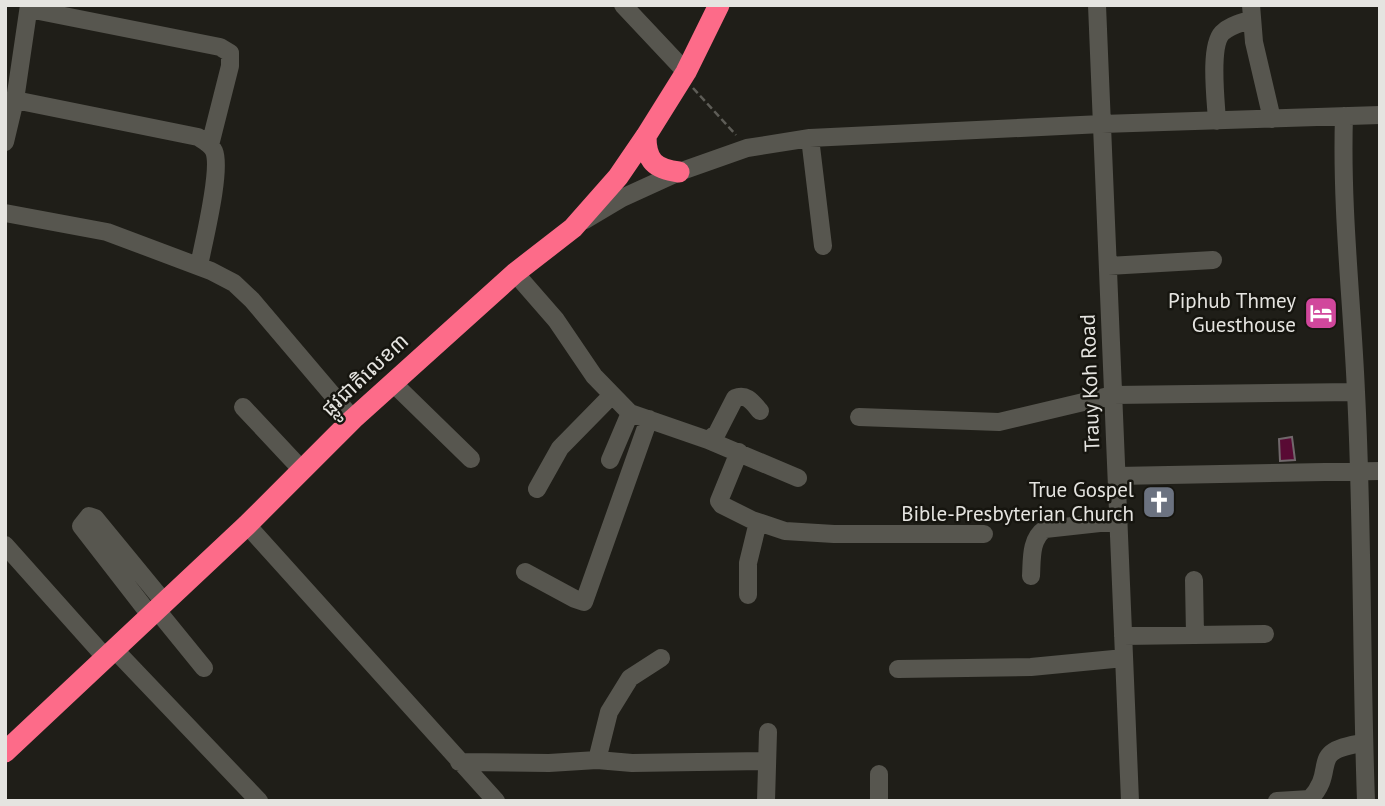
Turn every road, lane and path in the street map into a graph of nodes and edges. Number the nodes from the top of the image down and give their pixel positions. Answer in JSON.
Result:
{"nodes":[{"id":1,"x":623,"y":5,"type":"edge"},
{"id":2,"x":719,"y":5,"type":"edge"},
{"id":3,"x":1097,"y":5,"type":"edge"},
{"id":4,"x":29,"y":7,"type":"edge"},
{"id":5,"x":1252,"y":12,"type":"edge"},
{"id":6,"x":684,"y":74,"type":"junction"},
{"id":7,"x":15,"y":100,"type":"junction"},
{"id":8,"x":1380,"y":115,"type":"edge"},
{"id":9,"x":1344,"y":117,"type":"junction"},
{"id":10,"x":1272,"y":119,"type":"junction"},
{"id":11,"x":1217,"y":121,"type":"junction"},
{"id":12,"x":1102,"y":124,"type":"junction"},
{"id":13,"x":646,"y":136,"type":"junction"},
{"id":14,"x":810,"y":138,"type":"junction"},
{"id":15,"x":5,"y":142,"type":"edge"},
{"id":16,"x":210,"y":145,"type":"junction"},
{"id":17,"x":747,"y":148,"type":"junction"},
{"id":18,"x":679,"y":172,"type":"junction"},
{"id":19,"x":5,"y":213,"type":"edge"},
{"id":20,"x":573,"y":228,"type":"junction"},
{"id":21,"x":823,"y":246,"type":"dead end"},
{"id":22,"x":1213,"y":260,"type":"dead end"},
{"id":23,"x":199,"y":266,"type":"junction"},
{"id":24,"x":1108,"y":266,"type":"junction"},
{"id":25,"x":515,"y":273,"type":"junction"},
{"id":26,"x":393,"y":383,"type":"junction"},
{"id":27,"x":1356,"y":392,"type":"junction"},
{"id":28,"x":611,"y":395,"type":"junction"},
{"id":29,"x":1113,"y":395,"type":"junction"},
{"id":30,"x":243,"y":407,"type":"dead end"},
{"id":31,"x":760,"y":411,"type":"dead end"},
{"id":32,"x":630,"y":413,"type":"junction"},
{"id":33,"x":859,"y":418,"type":"dead end"},
{"id":34,"x":353,"y":419,"type":"junction"},
{"id":35,"x":649,"y":419,"type":"junction"},
{"id":36,"x":708,"y":440,"type":"junction"},
{"id":37,"x":739,"y":452,"type":"junction"},
{"id":38,"x":471,"y":459,"type":"dead end"},
{"id":39,"x":610,"y":460,"type":"dead end"},
{"id":40,"x":302,"y":470,"type":"junction"},
{"id":41,"x":1380,"y":471,"type":"edge"},
{"id":42,"x":1359,"y":472,"type":"junction"},
{"id":43,"x":1116,"y":476,"type":"junction"},
{"id":44,"x":798,"y":478,"type":"dead end"},
{"id":45,"x":537,"y":489,"type":"dead end"},
{"id":46,"x":1118,"y":521,"type":"junction"},
{"id":47,"x":758,"y":522,"type":"junction"},
{"id":48,"x":247,"y":525,"type":"junction"},
{"id":49,"x":984,"y":534,"type":"dead end"},
{"id":50,"x":5,"y":545,"type":"edge"},
{"id":51,"x":525,"y":572,"type":"dead end"},
{"id":52,"x":1031,"y":576,"type":"dead end"},
{"id":53,"x":1194,"y":579,"type":"dead end"},
{"id":54,"x":748,"y":595,"type":"dead end"},
{"id":55,"x":157,"y":609,"type":"junction"},
{"id":56,"x":1265,"y":634,"type":"dead end"},
{"id":57,"x":1195,"y":635,"type":"junction"},
{"id":58,"x":1123,"y":636,"type":"junction"},
{"id":59,"x":109,"y":653,"type":"junction"},
{"id":60,"x":661,"y":658,"type":"dead end"},
{"id":61,"x":1124,"y":658,"type":"junction"},
{"id":62,"x":204,"y":668,"type":"dead end"},
{"id":63,"x":898,"y":669,"type":"dead end"},
{"id":64,"x":768,"y":732,"type":"dead end"},
{"id":65,"x":1364,"y":743,"type":"junction"},
{"id":66,"x":5,"y":752,"type":"edge"},
{"id":67,"x":597,"y":760,"type":"junction"},
{"id":68,"x":766,"y":761,"type":"junction"},
{"id":69,"x":459,"y":762,"type":"junction"},
{"id":70,"x":878,"y":774,"type":"dead end"},
{"id":71,"x":259,"y":801,"type":"edge"},
{"id":72,"x":496,"y":801,"type":"edge"},
{"id":73,"x":765,"y":801,"type":"edge"},
{"id":74,"x":879,"y":801,"type":"edge"},
{"id":75,"x":1130,"y":801,"type":"edge"},
{"id":76,"x":1277,"y":801,"type":"edge"},
{"id":77,"x":1366,"y":801,"type":"edge"}],
"edges":[{"from":1,"to":6,"type":"street"},
{"from":2,"to":6,"type":"highway","name":"ផ្លូវជាតិលេខ៣"},
{"from":3,"to":12,"type":"street","name":"Trauy Koh Road"},
{"from":4,"to":7,"type":"street"},
{"from":4,"to":16,"type":"street"},
{"from":5,"to":10,"type":"street"},
{"from":5,"to":11,"type":"street"},
{"from":6,"to":13,"type":"highway","name":"ផ្លូវជាតិលេខ៣"},
{"from":6,"to":17,"type":"path"},
{"from":7,"to":15,"type":"street"},
{"from":7,"to":16,"type":"street"},
{"from":8,"to":9,"type":"street"},
{"from":9,"to":10,"type":"street"},
{"from":9,"to":27,"type":"street"},
{"from":10,"to":11,"type":"street"},
{"from":11,"to":12,"type":"street"},
{"from":12,"to":14,"type":"street"},
{"from":12,"to":24,"type":"street","name":"Trauy Koh Road"},
{"from":13,"to":18,"type":"highway"},
{"from":13,"to":20,"type":"highway","name":"ផ្លូវជាតិលេខ៣"},
{"from":14,"to":17,"type":"street"},
{"from":14,"to":21,"type":"street"},
{"from":16,"to":23,"type":"street"},
{"from":17,"to":18,"type":"street"},
{"from":18,"to":20,"type":"street"},
{"from":19,"to":23,"type":"street"},
{"from":20,"to":25,"type":"highway","name":"ផ្លូវជាតិលេខ៣"},
{"from":22,"to":24,"type":"street"},
{"from":23,"to":34,"type":"street"},
{"from":24,"to":29,"type":"street","name":"Trauy Koh Road"},
{"from":25,"to":26,"type":"highway","name":"ផ្លូវជាតិលេខ៣"},
{"from":25,"to":28,"type":"street"},
{"from":26,"to":34,"type":"highway","name":"ផ្លូវជាតិលេខ៣"},
{"from":26,"to":38,"type":"street"},
{"from":27,"to":29,"type":"street"},
{"from":27,"to":42,"type":"street"},
{"from":28,"to":32,"type":"street"},
{"from":28,"to":45,"type":"street"},
{"from":29,"to":33,"type":"street"},
{"from":29,"to":43,"type":"street","name":"Trauy Koh Road"},
{"from":30,"to":40,"type":"street"},
{"from":31,"to":36,"type":"street"},
{"from":32,"to":35,"type":"street"},
{"from":32,"to":39,"type":"street"},
{"from":34,"to":40,"type":"highway","name":"ផ្លូវជាតិលេខ៣"},
{"from":35,"to":36,"type":"street"},
{"from":35,"to":51,"type":"street"},
{"from":36,"to":37,"type":"street"},
{"from":37,"to":44,"type":"street"},
{"from":37,"to":47,"type":"street"},
{"from":40,"to":48,"type":"highway","name":"ផ្លូវជាតិលេខ៣"},
{"from":41,"to":42,"type":"street"},
{"from":42,"to":43,"type":"street"},
{"from":42,"to":65,"type":"street"},
{"from":43,"to":46,"type":"street","name":"Trauy Koh Road"},
{"from":46,"to":52,"type":"street"},
{"from":46,"to":58,"type":"street","name":"Trauy Koh Road"},
{"from":47,"to":49,"type":"street"},
{"from":47,"to":54,"type":"street"},
{"from":48,"to":55,"type":"highway","name":"ផ្លូវជាតិលេខ៣"},
{"from":48,"to":69,"type":"street"},
{"from":50,"to":59,"type":"street"},
{"from":53,"to":57,"type":"street"},
{"from":55,"to":55,"type":"street"},
{"from":55,"to":59,"type":"highway","name":"ផ្លូវជាតិលេខ៣"},
{"from":55,"to":62,"type":"street"},
{"from":56,"to":57,"type":"street"},
{"from":57,"to":58,"type":"street"},
{"from":58,"to":61,"type":"street","name":"Trauy Koh Road"},
{"from":59,"to":66,"type":"highway","name":"ផ្លូវជាតិលេខ៣"},
{"from":59,"to":71,"type":"street"},
{"from":60,"to":67,"type":"street"},
{"from":61,"to":63,"type":"street"},
{"from":61,"to":75,"type":"street","name":"Trauy Koh Road"},
{"from":64,"to":68,"type":"street"},
{"from":65,"to":76,"type":"street"},
{"from":65,"to":77,"type":"street"},
{"from":67,"to":68,"type":"street"},
{"from":67,"to":69,"type":"street"},
{"from":68,"to":73,"type":"street"},
{"from":69,"to":72,"type":"street"},
{"from":70,"to":74,"type":"street"}]}
